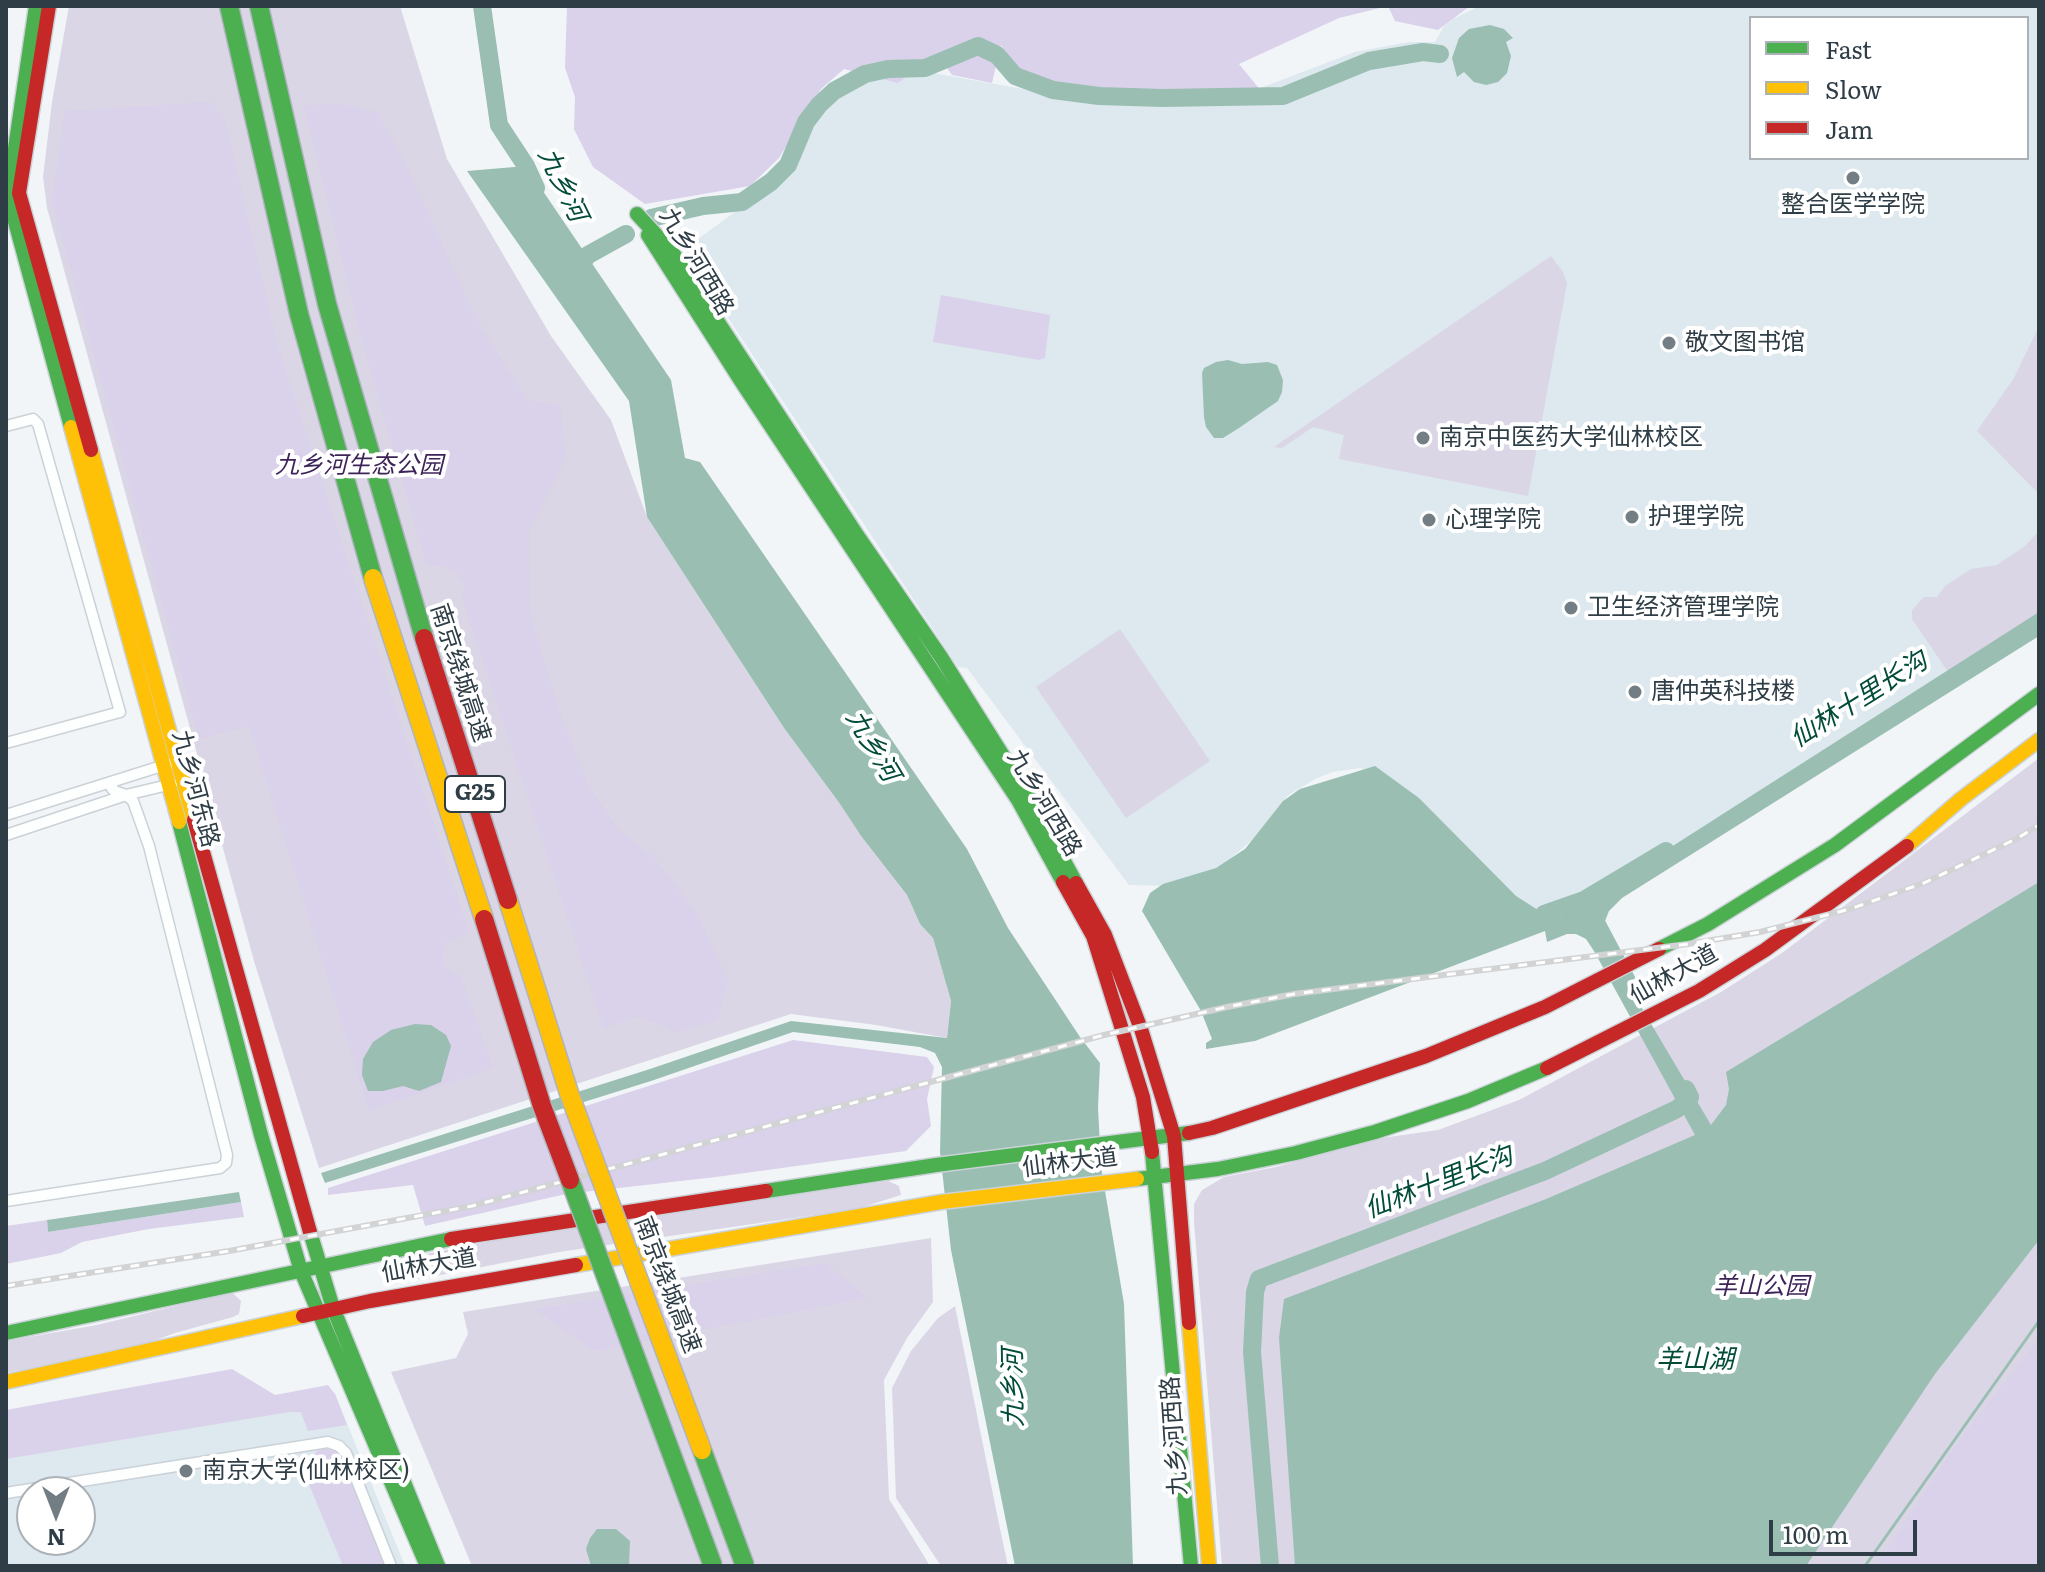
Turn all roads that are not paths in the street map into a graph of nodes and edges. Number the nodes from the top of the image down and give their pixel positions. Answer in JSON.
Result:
{"nodes":[{"id":1,"x":36,"y":6,"type":"edge"},
{"id":2,"x":49,"y":6,"type":"edge"},
{"id":3,"x":229,"y":6,"type":"edge"},
{"id":4,"x":259,"y":6,"type":"edge"},
{"id":5,"x":11,"y":195,"type":"edge"},
{"id":6,"x":6,"y":426,"type":"edge"},
{"id":7,"x":2039,"y":694,"type":"edge"},
{"id":8,"x":2039,"y":740,"type":"edge"},
{"id":9,"x":6,"y":743,"type":"edge"},
{"id":10,"x":171,"y":764,"type":"junction"},
{"id":11,"x":114,"y":781,"type":"junction"},
{"id":12,"x":176,"y":783,"type":"junction"},
{"id":13,"x":126,"y":795,"type":"junction"},
{"id":14,"x":6,"y":815,"type":"edge"},
{"id":15,"x":6,"y":835,"type":"edge"},
{"id":16,"x":1174,"y":1136,"type":"junction"},
{"id":17,"x":1151,"y":1139,"type":"junction"},
{"id":18,"x":1178,"y":1175,"type":"junction"},
{"id":19,"x":1155,"y":1177,"type":"junction"},
{"id":20,"x":6,"y":1201,"type":"edge"},
{"id":21,"x":310,"y":1268,"type":"junction"},
{"id":22,"x":325,"y":1310,"type":"junction"},
{"id":23,"x":6,"y":1333,"type":"edge"},
{"id":24,"x":6,"y":1382,"type":"edge"},
{"id":25,"x":6,"y":1493,"type":"edge"},
{"id":26,"x":391,"y":1566,"type":"edge"},
{"id":27,"x":427,"y":1566,"type":"edge"},
{"id":28,"x":438,"y":1566,"type":"edge"},
{"id":29,"x":713,"y":1566,"type":"edge"},
{"id":30,"x":745,"y":1566,"type":"edge"},
{"id":31,"x":1191,"y":1566,"type":"edge"},
{"id":32,"x":1209,"y":1566,"type":"edge"}],
"edges":[{"from":1,"to":5,"type":"main road","name":"九乡河东路"},
{"from":2,"to":5,"type":"main road","name":"九乡河东路"},
{"from":3,"to":29,"type":"main road","number":"G25","bridge":true},
{"from":4,"to":30,"type":"main road","name":"南京绕城高速","number":"G25","bridge":true},
{"from":5,"to":10,"type":"main road","name":"九乡河东路"},
{"from":6,"to":9,"type":"street"},
{"from":7,"to":16,"type":"main road","name":"仙林大道"},
{"from":8,"to":18,"type":"main road","name":"仙林大道"},
{"from":10,"to":11,"type":"street"},
{"from":10,"to":12,"type":"main road","name":"九乡河东路"},
{"from":11,"to":13,"type":"street"},
{"from":11,"to":14,"type":"street"},
{"from":12,"to":13,"type":"street"},
{"from":12,"to":21,"type":"main road","name":"九乡河东路"},
{"from":13,"to":15,"type":"street"},
{"from":13,"to":20,"type":"street"},
{"from":16,"to":17,"type":"main road","name":"仙林大道"},
{"from":16,"to":17,"type":"main road","name":"九乡河西路"},
{"from":16,"to":18,"type":"main road","name":"九乡河西路"},
{"from":17,"to":19,"type":"main road","name":"九乡河西路"},
{"from":17,"to":21,"type":"main road","name":"仙林大道"},
{"from":18,"to":19,"type":"main road","name":"仙林大道"},
{"from":18,"to":32,"type":"main road","name":"九乡河西路"},
{"from":19,"to":22,"type":"main road","name":"仙林大道"},
{"from":19,"to":31,"type":"main road","name":"九乡河西路"},
{"from":21,"to":22,"type":"main road","name":"九乡河东路"},
{"from":21,"to":23,"type":"main road","name":"仙林大道"},
{"from":22,"to":24,"type":"main road","name":"仙林大道"},
{"from":22,"to":27,"type":"main road","name":"九乡河东路"},
{"from":22,"to":28,"type":"main road","name":"九乡河东路"},
{"from":25,"to":26,"type":"street"}]}
